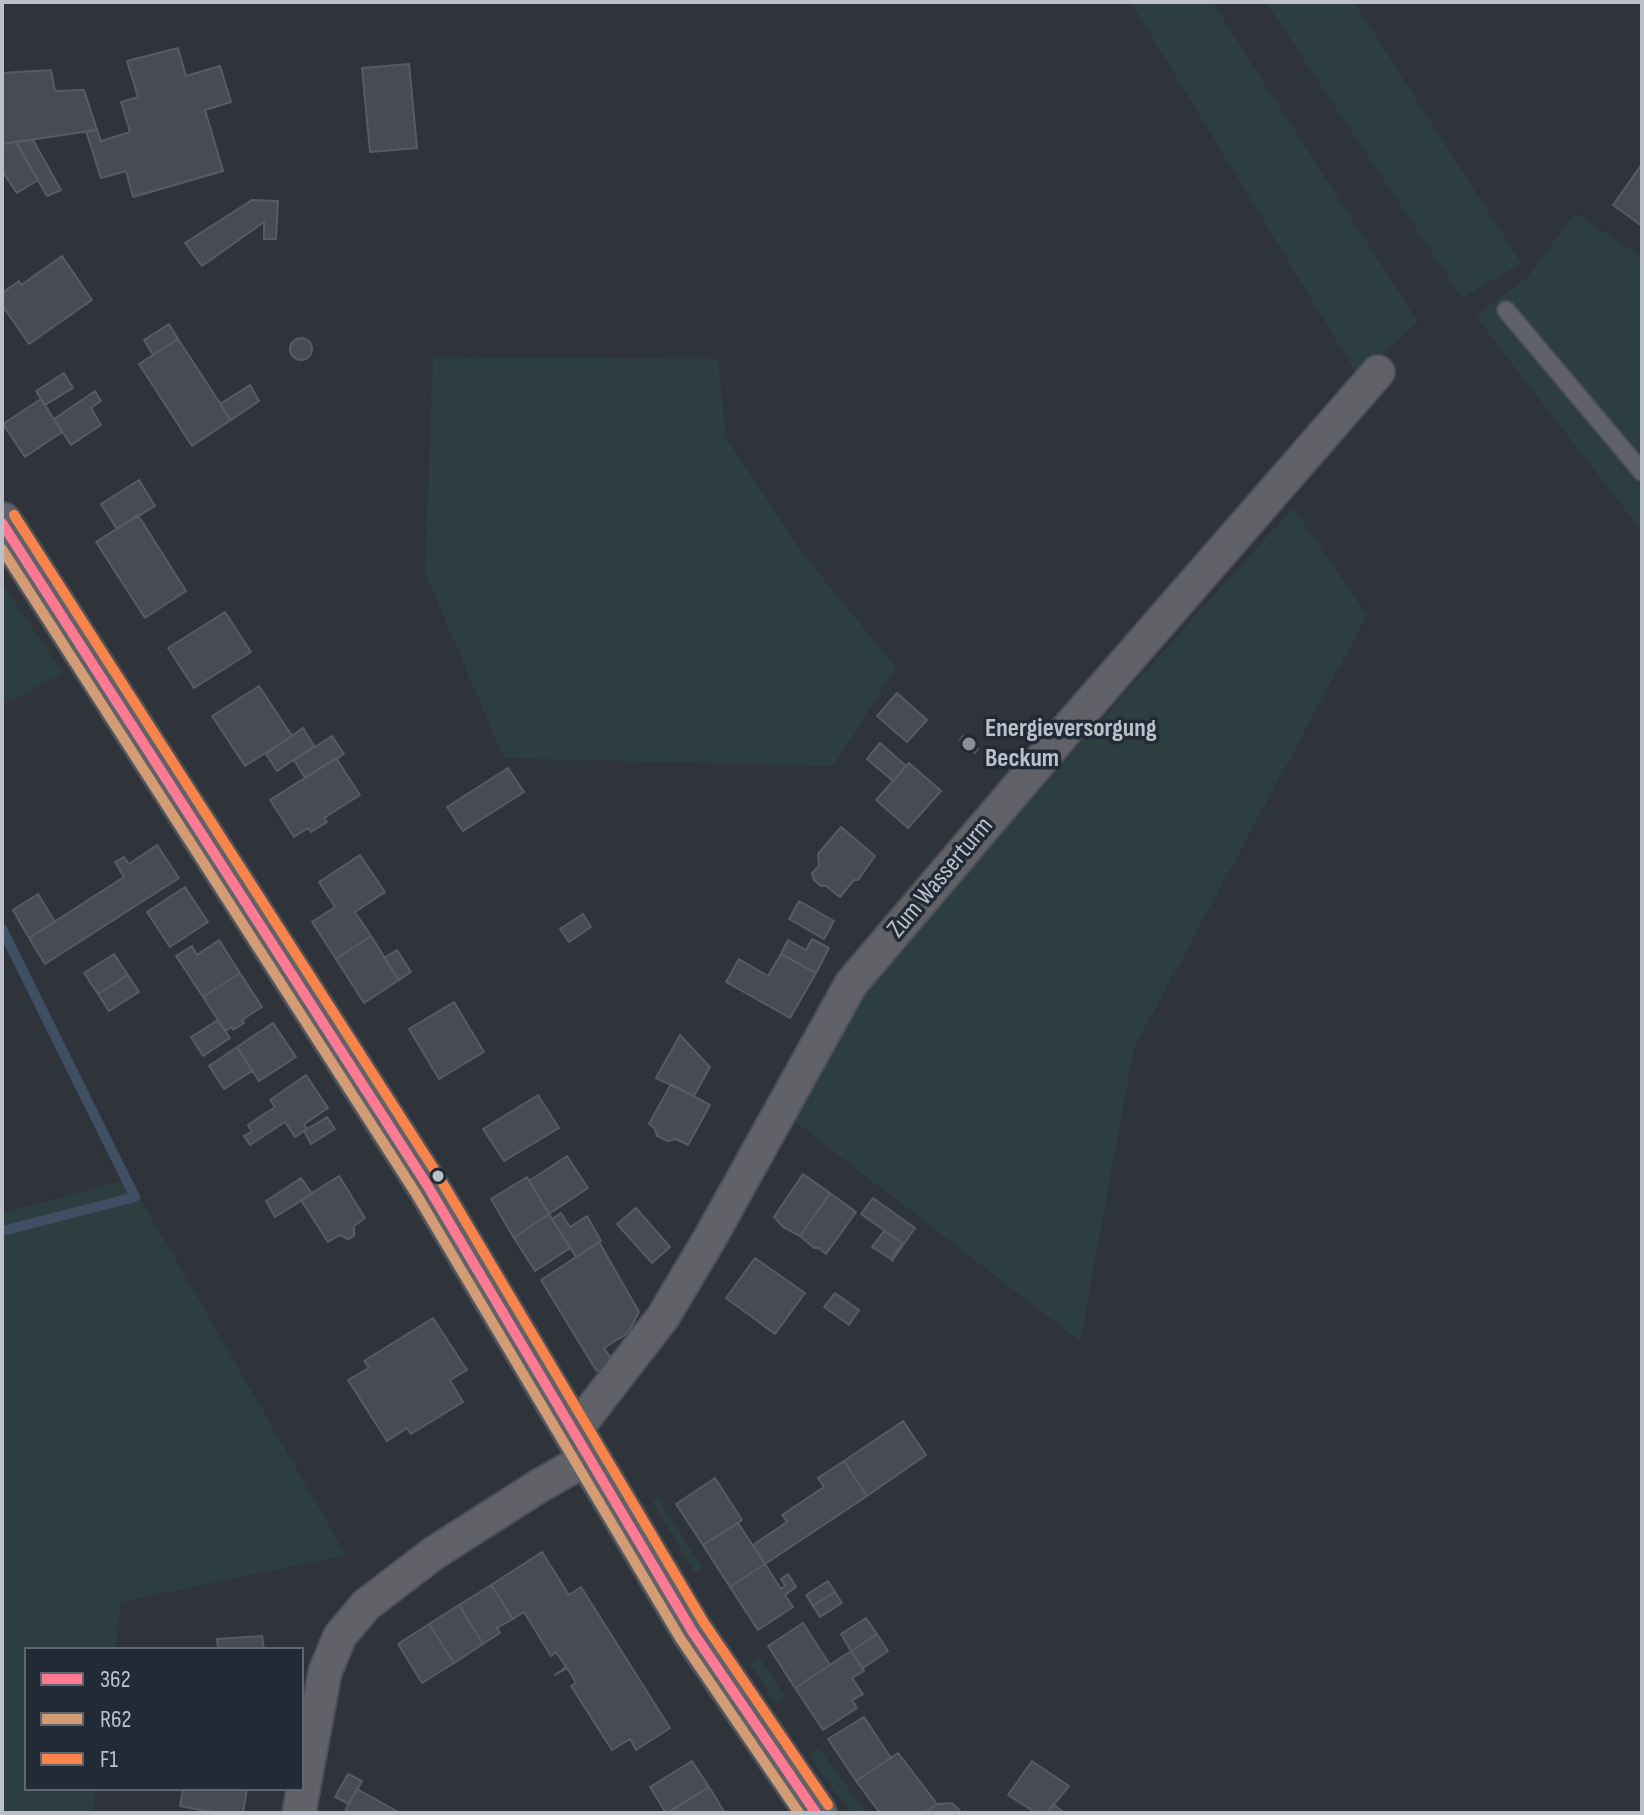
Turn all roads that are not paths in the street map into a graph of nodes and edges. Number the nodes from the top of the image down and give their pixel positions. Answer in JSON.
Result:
{"nodes":[{"id":1,"x":1506,"y":310,"type":"dead end"},
{"id":2,"x":1378,"y":372,"type":"dead end"},
{"id":3,"x":1642,"y":472,"type":"edge"},
{"id":4,"x":2,"y":523,"type":"edge"},
{"id":5,"x":581,"y":1445,"type":"junction"},
{"id":6,"x":304,"y":1786,"type":"edge"},
{"id":7,"x":303,"y":1791,"type":"edge"},
{"id":8,"x":299,"y":1813,"type":"edge"},
{"id":9,"x":816,"y":1813,"type":"edge"}],
"edges":[{"from":1,"to":3,"type":"lane"},
{"from":2,"to":5,"type":"street","name":"Zum Wasserturm"},
{"from":4,"to":5,"type":"street"},
{"from":5,"to":6,"type":"street"},
{"from":5,"to":9,"type":"street"},
{"from":7,"to":8,"type":"street"}]}
